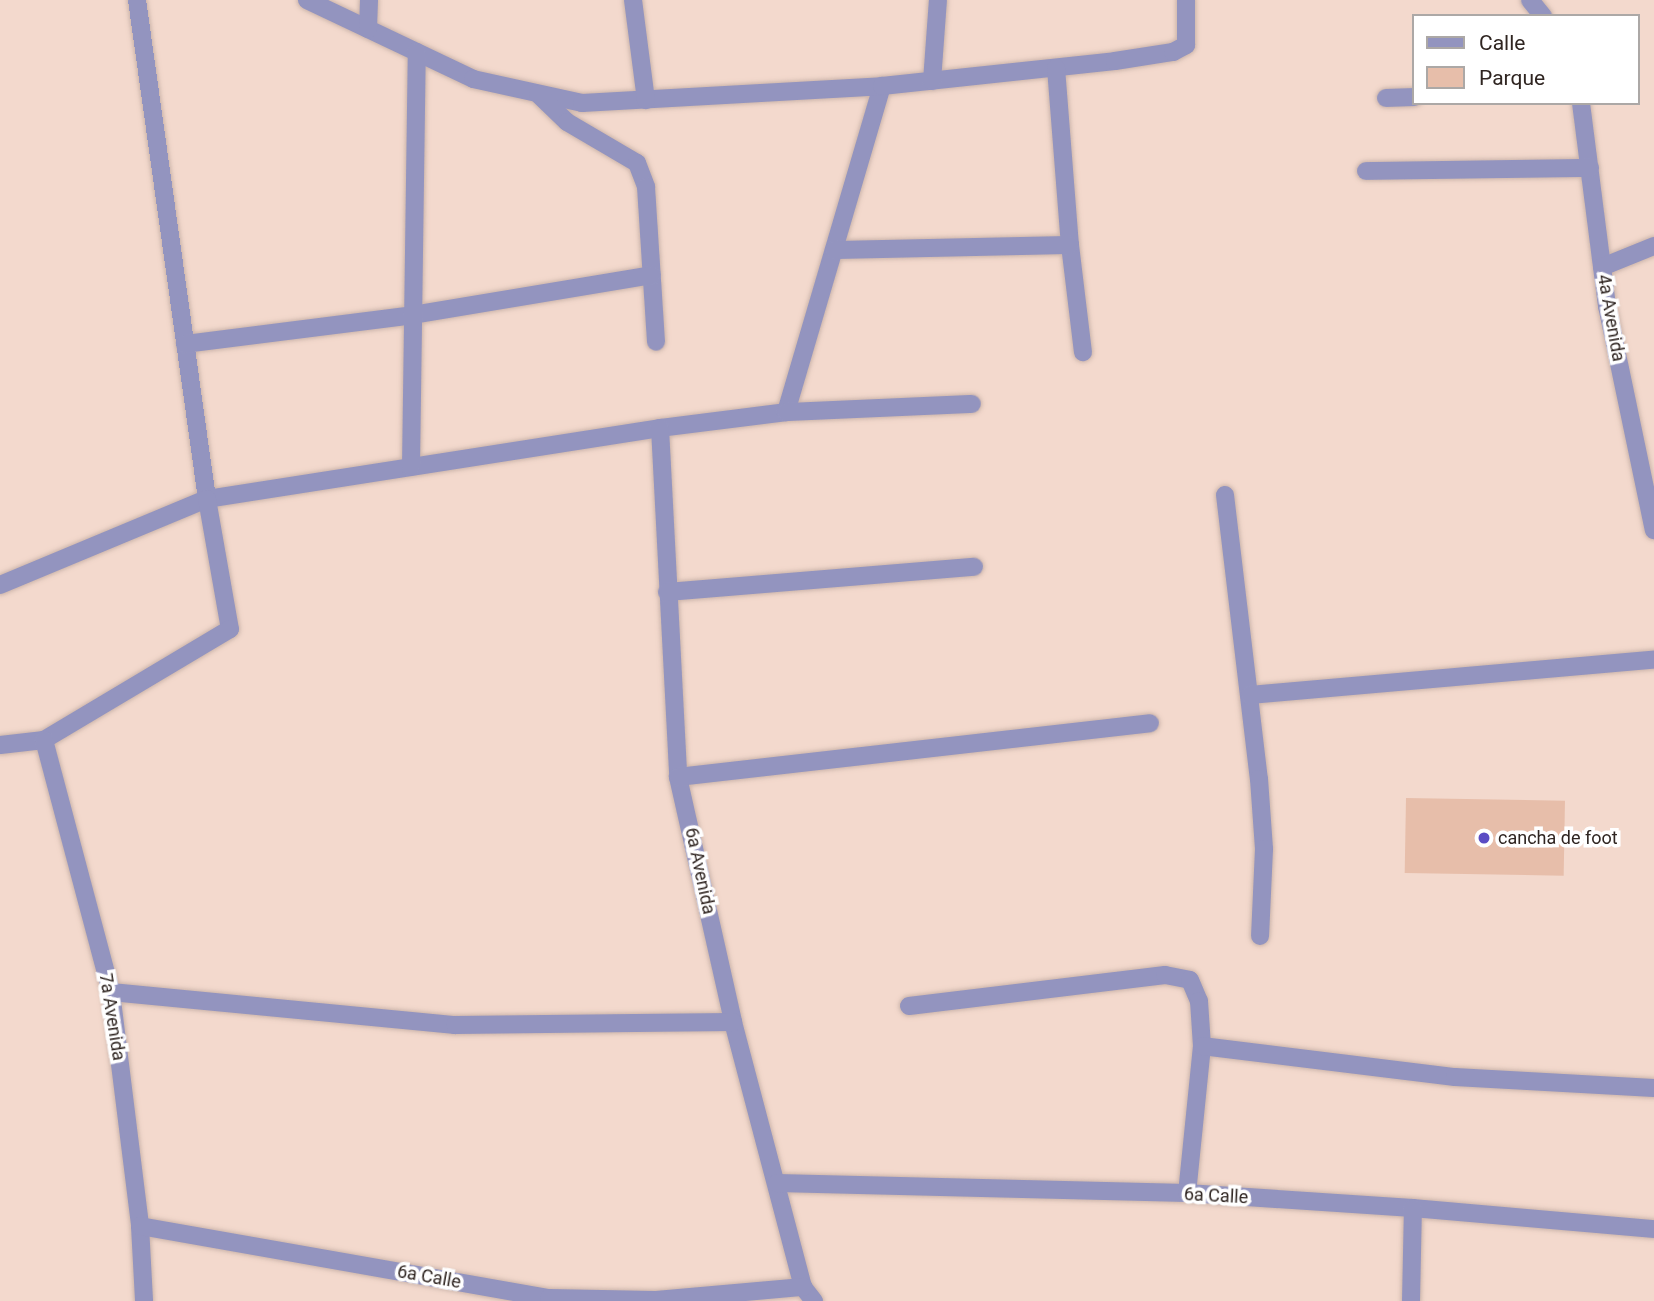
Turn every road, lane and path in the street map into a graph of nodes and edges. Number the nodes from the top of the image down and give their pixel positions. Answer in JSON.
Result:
{"nodes":[{"id":1,"x":137,"y":0,"type":"edge"},
{"id":2,"x":307,"y":0,"type":"edge"},
{"id":3,"x":369,"y":0,"type":"edge"},
{"id":4,"x":633,"y":0,"type":"edge"},
{"id":5,"x":938,"y":0,"type":"edge"},
{"id":6,"x":1186,"y":0,"type":"edge"},
{"id":7,"x":1530,"y":0,"type":"edge"},
{"id":8,"x":1541,"y":14,"type":"edge"},
{"id":9,"x":368,"y":29,"type":"junction"},
{"id":10,"x":417,"y":52,"type":"junction"},
{"id":11,"x":1056,"y":68,"type":"junction"},
{"id":12,"x":932,"y":81,"type":"junction"},
{"id":13,"x":882,"y":86,"type":"junction"},
{"id":14,"x":536,"y":92,"type":"junction"},
{"id":15,"x":1412,"y":97,"type":"edge"},
{"id":16,"x":1386,"y":98,"type":"dead end"},
{"id":17,"x":646,"y":100,"type":"junction"},
{"id":18,"x":1581,"y":105,"type":"edge"},
{"id":19,"x":1590,"y":168,"type":"junction"},
{"id":20,"x":1366,"y":171,"type":"dead end"},
{"id":21,"x":1070,"y":245,"type":"junction"},
{"id":22,"x":1654,"y":246,"type":"edge"},
{"id":23,"x":834,"y":250,"type":"junction"},
{"id":24,"x":1602,"y":267,"type":"junction"},
{"id":25,"x":652,"y":275,"type":"junction"},
{"id":26,"x":413,"y":315,"type":"junction"},
{"id":27,"x":656,"y":342,"type":"dead end"},
{"id":28,"x":185,"y":344,"type":"junction"},
{"id":29,"x":1083,"y":352,"type":"dead end"},
{"id":30,"x":972,"y":404,"type":"dead end"},
{"id":31,"x":786,"y":412,"type":"junction"},
{"id":32,"x":660,"y":428,"type":"junction"},
{"id":33,"x":411,"y":467,"type":"junction"},
{"id":34,"x":1226,"y":495,"type":"dead end"},
{"id":35,"x":206,"y":499,"type":"junction"},
{"id":36,"x":1653,"y":519,"type":"edge"},
{"id":37,"x":974,"y":567,"type":"dead end"},
{"id":38,"x":0,"y":585,"type":"edge"},
{"id":39,"x":667,"y":592,"type":"junction"},
{"id":40,"x":1654,"y":660,"type":"edge"},
{"id":41,"x":1250,"y":695,"type":"junction"},
{"id":42,"x":1150,"y":723,"type":"dead end"},
{"id":43,"x":44,"y":740,"type":"junction"},
{"id":44,"x":0,"y":745,"type":"edge"},
{"id":45,"x":678,"y":777,"type":"junction"},
{"id":46,"x":1260,"y":936,"type":"dead end"},
{"id":47,"x":111,"y":992,"type":"junction"},
{"id":48,"x":909,"y":1006,"type":"dead end"},
{"id":49,"x":733,"y":1022,"type":"junction"},
{"id":50,"x":1202,"y":1046,"type":"junction"},
{"id":51,"x":1654,"y":1088,"type":"edge"},
{"id":52,"x":777,"y":1183,"type":"junction"},
{"id":53,"x":1187,"y":1194,"type":"junction"},
{"id":54,"x":1413,"y":1208,"type":"junction"},
{"id":55,"x":140,"y":1226,"type":"junction"},
{"id":56,"x":1654,"y":1229,"type":"edge"},
{"id":57,"x":809,"y":1294,"type":"edge"},
{"id":58,"x":144,"y":1301,"type":"edge"},
{"id":59,"x":1411,"y":1301,"type":"edge"}],
"edges":[{"from":1,"to":28,"type":"street"},
{"from":2,"to":9,"type":"street"},
{"from":3,"to":9,"type":"street"},
{"from":4,"to":17,"type":"street"},
{"from":5,"to":12,"type":"street"},
{"from":6,"to":11,"type":"street"},
{"from":7,"to":8,"type":"street"},
{"from":9,"to":10,"type":"street"},
{"from":10,"to":14,"type":"street"},
{"from":10,"to":26,"type":"street"},
{"from":11,"to":12,"type":"street"},
{"from":11,"to":21,"type":"street"},
{"from":12,"to":13,"type":"street"},
{"from":13,"to":17,"type":"street"},
{"from":13,"to":23,"type":"street"},
{"from":14,"to":17,"type":"street"},
{"from":14,"to":25,"type":"street"},
{"from":15,"to":16,"type":"street"},
{"from":18,"to":19,"type":"street","name":"4a Avenida"},
{"from":19,"to":20,"type":"street"},
{"from":19,"to":24,"type":"street","name":"4a Avenida"},
{"from":21,"to":23,"type":"street"},
{"from":21,"to":29,"type":"street"},
{"from":22,"to":24,"type":"street"},
{"from":23,"to":31,"type":"street"},
{"from":24,"to":36,"type":"street","name":"4a Avenida"},
{"from":25,"to":26,"type":"street"},
{"from":25,"to":27,"type":"street"},
{"from":26,"to":28,"type":"street"},
{"from":26,"to":33,"type":"street"},
{"from":28,"to":35,"type":"street"},
{"from":30,"to":31,"type":"street"},
{"from":31,"to":32,"type":"street"},
{"from":32,"to":33,"type":"street"},
{"from":32,"to":39,"type":"street","name":"6a Avenida"},
{"from":33,"to":35,"type":"street"},
{"from":34,"to":41,"type":"street"},
{"from":35,"to":38,"type":"street"},
{"from":35,"to":43,"type":"street"},
{"from":37,"to":39,"type":"street"},
{"from":39,"to":45,"type":"street","name":"6a Avenida"},
{"from":40,"to":41,"type":"street"},
{"from":41,"to":46,"type":"street"},
{"from":42,"to":45,"type":"street"},
{"from":43,"to":44,"type":"street"},
{"from":43,"to":47,"type":"street","name":"7a Avenida"},
{"from":45,"to":49,"type":"street","name":"6a Avenida"},
{"from":47,"to":49,"type":"street"},
{"from":47,"to":55,"type":"street","name":"7a Avenida"},
{"from":48,"to":50,"type":"street"},
{"from":49,"to":52,"type":"street","name":"6a Avenida"},
{"from":50,"to":51,"type":"street"},
{"from":50,"to":53,"type":"street"},
{"from":52,"to":53,"type":"street","name":"6a Calle"},
{"from":52,"to":57,"type":"street","name":"6a Avenida"},
{"from":53,"to":54,"type":"street","name":"6a Calle"},
{"from":54,"to":56,"type":"street","name":"6a Calle"},
{"from":54,"to":59,"type":"street"},
{"from":55,"to":57,"type":"street","name":"6a Calle"},
{"from":55,"to":58,"type":"street","name":"7a Avenida"}]}
